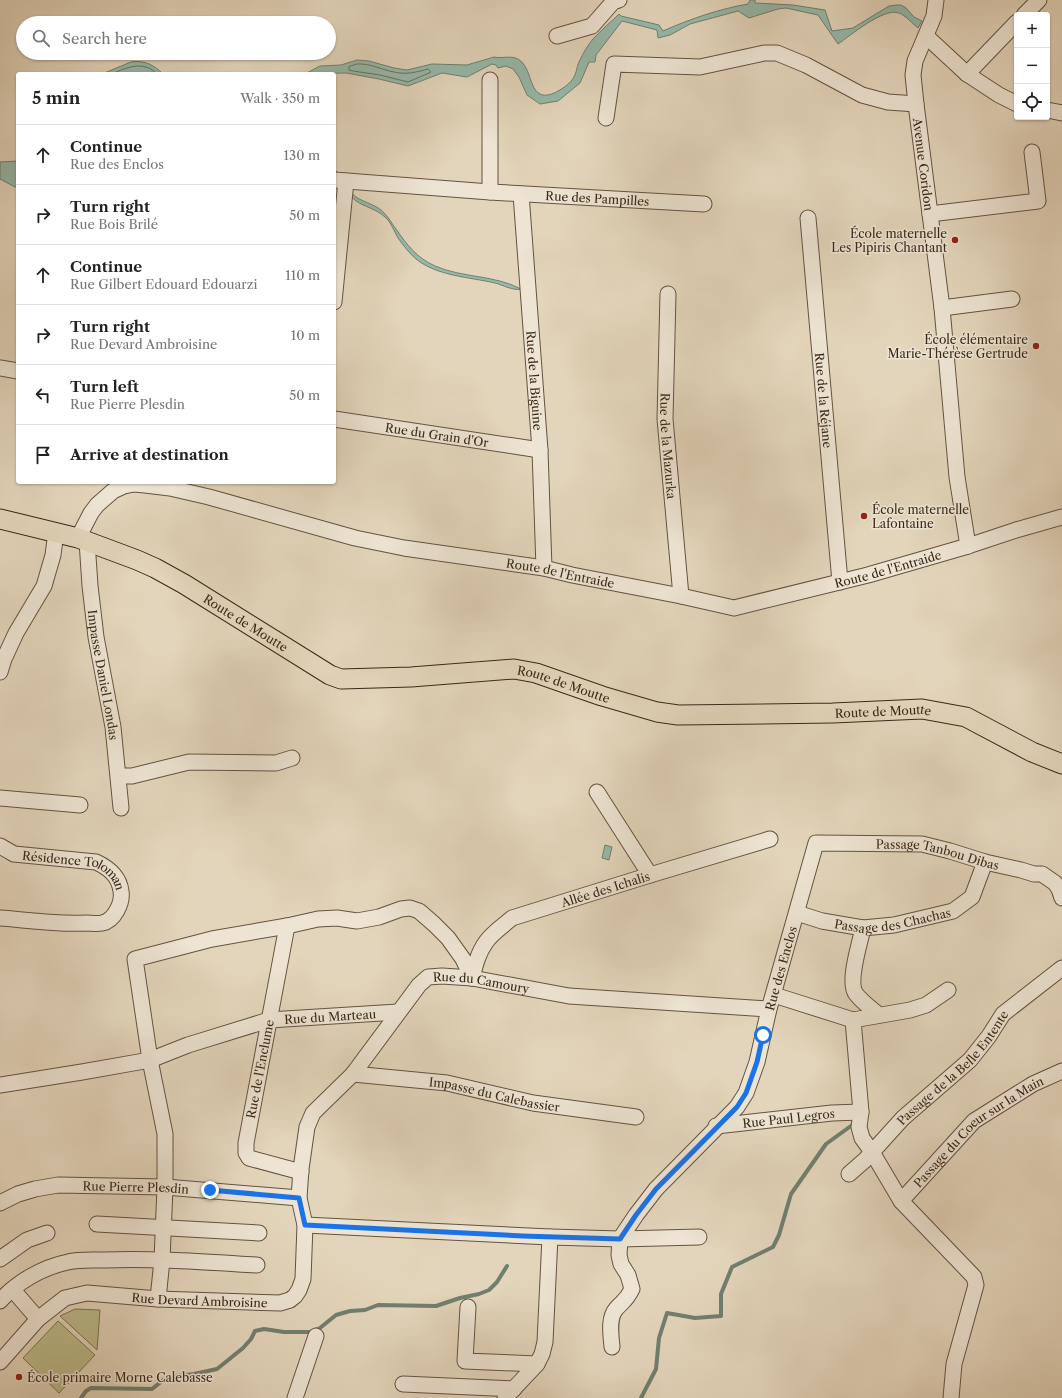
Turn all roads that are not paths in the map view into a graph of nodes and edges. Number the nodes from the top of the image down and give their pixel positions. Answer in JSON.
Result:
{"nodes":[{"id":1,"x":619,"y":0,"type":"edge"},
{"id":2,"x":936,"y":0,"type":"edge"},
{"id":3,"x":1039,"y":0,"type":"edge"},
{"id":4,"x":1027,"y":12,"type":"edge"},
{"id":5,"x":1014,"y":25,"type":"edge"},
{"id":6,"x":557,"y":36,"type":"dead end"},
{"id":7,"x":926,"y":36,"type":"junction"},
{"id":8,"x":968,"y":74,"type":"junction"},
{"id":9,"x":490,"y":80,"type":"dead end"},
{"id":10,"x":1014,"y":103,"type":"edge"},
{"id":11,"x":916,"y":104,"type":"junction"},
{"id":12,"x":606,"y":118,"type":"dead end"},
{"id":13,"x":1032,"y":152,"type":"dead end"},
{"id":14,"x":340,"y":180,"type":"edge"},
{"id":15,"x":490,"y":192,"type":"junction"},
{"id":16,"x":521,"y":194,"type":"junction"},
{"id":17,"x":704,"y":204,"type":"dead end"},
{"id":18,"x":930,"y":214,"type":"junction"},
{"id":19,"x":808,"y":218,"type":"dead end"},
{"id":20,"x":336,"y":261,"type":"edge"},
{"id":21,"x":668,"y":294,"type":"dead end"},
{"id":22,"x":1012,"y":299,"type":"dead end"},
{"id":23,"x":942,"y":308,"type":"junction"},
{"id":24,"x":0,"y":368,"type":"edge"},
{"id":25,"x":16,"y":371,"type":"edge"},
{"id":26,"x":336,"y":419,"type":"edge"},
{"id":27,"x":540,"y":450,"type":"junction"},
{"id":28,"x":159,"y":484,"type":"edge"},
{"id":29,"x":1062,"y":517,"type":"edge"},
{"id":30,"x":0,"y":519,"type":"edge"},
{"id":31,"x":56,"y":532,"type":"junction"},
{"id":32,"x":82,"y":540,"type":"junction"},
{"id":33,"x":968,"y":546,"type":"junction"},
{"id":34,"x":544,"y":568,"type":"junction"},
{"id":35,"x":840,"y":582,"type":"junction"},
{"id":36,"x":681,"y":596,"type":"junction"},
{"id":37,"x":0,"y":672,"type":"edge"},
{"id":38,"x":292,"y":758,"type":"dead end"},
{"id":39,"x":1062,"y":764,"type":"edge"},
{"id":40,"x":119,"y":776,"type":"junction"},
{"id":41,"x":597,"y":792,"type":"dead end"},
{"id":42,"x":0,"y":798,"type":"edge"},
{"id":43,"x":80,"y":805,"type":"dead end"},
{"id":44,"x":121,"y":808,"type":"dead end"},
{"id":45,"x":770,"y":839,"type":"dead end"},
{"id":46,"x":816,"y":843,"type":"joint"},
{"id":47,"x":0,"y":846,"type":"edge"},
{"id":48,"x":985,"y":862,"type":"junction"},
{"id":49,"x":650,"y":875,"type":"junction"},
{"id":50,"x":1062,"y":898,"type":"edge"},
{"id":51,"x":797,"y":913,"type":"junction"},
{"id":52,"x":0,"y":918,"type":"edge"},
{"id":53,"x":288,"y":926,"type":"junction"},
{"id":54,"x":863,"y":928,"type":"junction"},
{"id":55,"x":1062,"y":968,"type":"edge"},
{"id":56,"x":472,"y":978,"type":"junction"},
{"id":57,"x":948,"y":990,"type":"dead end"},
{"id":58,"x":771,"y":1002,"type":"junction"},
{"id":59,"x":398,"y":1012,"type":"junction"},
{"id":60,"x":879,"y":1016,"type":"junction"},
{"id":61,"x":269,"y":1020,"type":"junction"},
{"id":62,"x":853,"y":1020,"type":"junction"},
{"id":63,"x":150,"y":1060,"type":"junction"},
{"id":64,"x":1062,"y":1071,"type":"edge"},
{"id":65,"x":353,"y":1074,"type":"junction"},
{"id":66,"x":0,"y":1085,"type":"edge"},
{"id":67,"x":861,"y":1112,"type":"junction"},
{"id":68,"x":636,"y":1117,"type":"dead end"},
{"id":69,"x":716,"y":1126,"type":"junction"},
{"id":70,"x":872,"y":1152,"type":"junction"},
{"id":71,"x":301,"y":1170,"type":"junction"},
{"id":72,"x":849,"y":1174,"type":"dead end"},
{"id":73,"x":165,"y":1187,"type":"junction"},
{"id":74,"x":299,"y":1198,"type":"junction"},
{"id":75,"x":901,"y":1201,"type":"junction"},
{"id":76,"x":0,"y":1203,"type":"edge"},
{"id":77,"x":97,"y":1224,"type":"dead end"},
{"id":78,"x":305,"y":1225,"type":"junction"},
{"id":79,"x":163,"y":1228,"type":"junction"},
{"id":80,"x":259,"y":1233,"type":"dead end"},
{"id":81,"x":47,"y":1234,"type":"dead end"},
{"id":82,"x":550,"y":1237,"type":"junction"},
{"id":83,"x":699,"y":1237,"type":"dead end"},
{"id":84,"x":620,"y":1239,"type":"junction"},
{"id":85,"x":0,"y":1259,"type":"edge"},
{"id":86,"x":162,"y":1260,"type":"junction"},
{"id":87,"x":257,"y":1265,"type":"dead end"},
{"id":88,"x":13,"y":1290,"type":"junction"},
{"id":89,"x":158,"y":1300,"type":"junction"},
{"id":90,"x":0,"y":1301,"type":"edge"},
{"id":91,"x":468,"y":1307,"type":"dead end"},
{"id":92,"x":38,"y":1319,"type":"junction"},
{"id":93,"x":316,"y":1336,"type":"dead end"},
{"id":94,"x":612,"y":1347,"type":"dead end"},
{"id":95,"x":0,"y":1362,"type":"edge"},
{"id":96,"x":538,"y":1364,"type":"junction"},
{"id":97,"x":403,"y":1384,"type":"dead end"},
{"id":98,"x":510,"y":1394,"type":"edge"},
{"id":99,"x":295,"y":1398,"type":"edge"},
{"id":100,"x":951,"y":1398,"type":"edge"}],
"edges":[{"from":1,"to":6,"type":"street"},
{"from":2,"to":7,"type":"street","name":"Avenue Coridon"},
{"from":3,"to":4,"type":"street"},
{"from":5,"to":8,"type":"street"},
{"from":7,"to":8,"type":"street"},
{"from":7,"to":11,"type":"street","name":"Avenue Coridon"},
{"from":8,"to":10,"type":"street"},
{"from":9,"to":15,"type":"street"},
{"from":11,"to":12,"type":"street"},
{"from":11,"to":18,"type":"street","name":"Avenue Coridon"},
{"from":13,"to":18,"type":"street"},
{"from":14,"to":15,"type":"street","name":"Rue des Pampilles"},
{"from":14,"to":20,"type":"street"},
{"from":15,"to":16,"type":"street","name":"Rue des Pampilles"},
{"from":16,"to":17,"type":"street","name":"Rue des Pampilles"},
{"from":16,"to":27,"type":"street","name":"Rue de la Biguine"},
{"from":18,"to":23,"type":"street","name":"Avenue Coridon"},
{"from":19,"to":35,"type":"street","name":"Rue de la Réjane"},
{"from":21,"to":36,"type":"street","name":"Rue de la Mazurka"},
{"from":22,"to":23,"type":"street"},
{"from":23,"to":33,"type":"street","name":"Avenue Coridon"},
{"from":24,"to":25,"type":"street"},
{"from":26,"to":27,"type":"street","name":"Rue du Grain d'Or"},
{"from":27,"to":34,"type":"street","name":"Rue de la Biguine"},
{"from":28,"to":32,"type":"street","name":"Route de l'Entraide"},
{"from":28,"to":34,"type":"street","name":"Route de l'Entraide"},
{"from":29,"to":33,"type":"street","name":"Route de l'Entraide"},
{"from":30,"to":31,"type":"main road","name":"Route de Moutte"},
{"from":31,"to":32,"type":"main road","name":"Route de Moutte"},
{"from":31,"to":37,"type":"street"},
{"from":32,"to":39,"type":"main road","name":"Route de Moutte"},
{"from":32,"to":40,"type":"street","name":"Impasse Daniel Londas"},
{"from":33,"to":35,"type":"street","name":"Route de l'Entraide"},
{"from":34,"to":36,"type":"street","name":"Route de l'Entraide"},
{"from":35,"to":36,"type":"street","name":"Route de l'Entraide"},
{"from":38,"to":40,"type":"street"},
{"from":40,"to":44,"type":"street","name":"Impasse Daniel Londas"},
{"from":41,"to":49,"type":"street"},
{"from":42,"to":43,"type":"street"},
{"from":45,"to":49,"type":"street","name":"Allée des Ichalis"},
{"from":46,"to":48,"type":"street","name":"Passage Tanbou Dibas"},
{"from":46,"to":51,"type":"street","name":"Rue des Enclos"},
{"from":47,"to":52,"type":"street","name":"Résidence Toloman"},
{"from":48,"to":50,"type":"street","name":"Passage Tanbou Dibas"},
{"from":48,"to":54,"type":"street","name":"Passage des Chachas"},
{"from":49,"to":56,"type":"street","name":"Allée des Ichalis"},
{"from":51,"to":54,"type":"street","name":"Passage des Chachas"},
{"from":51,"to":58,"type":"street","name":"Rue des Enclos"},
{"from":53,"to":56,"type":"street"},
{"from":53,"to":61,"type":"street","name":"Rue de l'Enclume"},
{"from":53,"to":63,"type":"street"},
{"from":54,"to":60,"type":"street"},
{"from":55,"to":70,"type":"street","name":"Passage de la Belle Entente"},
{"from":56,"to":58,"type":"street","name":"Rue du Camoury"},
{"from":56,"to":59,"type":"street","name":"Rue du Camoury"},
{"from":57,"to":60,"type":"street"},
{"from":58,"to":62,"type":"street","name":"Rue du Camoury"},
{"from":58,"to":69,"type":"street","name":"Rue des Enclos"},
{"from":59,"to":61,"type":"street","name":"Rue du Marteau"},
{"from":59,"to":65,"type":"street","name":"Rue du Camoury"},
{"from":60,"to":62,"type":"street"},
{"from":61,"to":63,"type":"street","name":"Rue du Marteau"},
{"from":61,"to":71,"type":"street","name":"Rue de l'Enclume"},
{"from":62,"to":67,"type":"street"},
{"from":63,"to":66,"type":"street","name":"Rue du Marteau"},
{"from":63,"to":73,"type":"street"},
{"from":64,"to":75,"type":"street","name":"Passage du Coeur sur la Main"},
{"from":65,"to":68,"type":"street","name":"Impasse du Calebassier"},
{"from":65,"to":71,"type":"street","name":"Rue du Camoury"},
{"from":67,"to":69,"type":"street","name":"Rue Paul Legros"},
{"from":67,"to":70,"type":"street"},
{"from":69,"to":84,"type":"street","name":"Rue des Enclos"},
{"from":70,"to":72,"type":"street","name":"Passage de la Belle Entente"},
{"from":70,"to":75,"type":"street"},
{"from":71,"to":74,"type":"street","name":"Rue Devard Ambroisine"},
{"from":73,"to":74,"type":"street","name":"Rue Pierre Plesdin"},
{"from":73,"to":76,"type":"street","name":"Rue Pierre Plesdin"},
{"from":73,"to":79,"type":"street"},
{"from":74,"to":78,"type":"street","name":"Rue Devard Ambroisine"},
{"from":75,"to":100,"type":"street"},
{"from":77,"to":79,"type":"street"},
{"from":78,"to":82,"type":"street"},
{"from":78,"to":89,"type":"street","name":"Rue Devard Ambroisine"},
{"from":79,"to":80,"type":"street"},
{"from":79,"to":86,"type":"street"},
{"from":81,"to":85,"type":"street"},
{"from":82,"to":84,"type":"street"},
{"from":82,"to":96,"type":"street"},
{"from":83,"to":84,"type":"street"},
{"from":84,"to":94,"type":"street"},
{"from":86,"to":87,"type":"street"},
{"from":86,"to":88,"type":"street"},
{"from":86,"to":89,"type":"street"},
{"from":88,"to":90,"type":"street"},
{"from":88,"to":92,"type":"street"},
{"from":89,"to":92,"type":"street","name":"Rue Devard Ambroisine"},
{"from":91,"to":96,"type":"street"},
{"from":92,"to":95,"type":"street","name":"Rue Devard Ambroisine"},
{"from":93,"to":99,"type":"street"},
{"from":96,"to":98,"type":"street"},
{"from":97,"to":98,"type":"street"}]}
